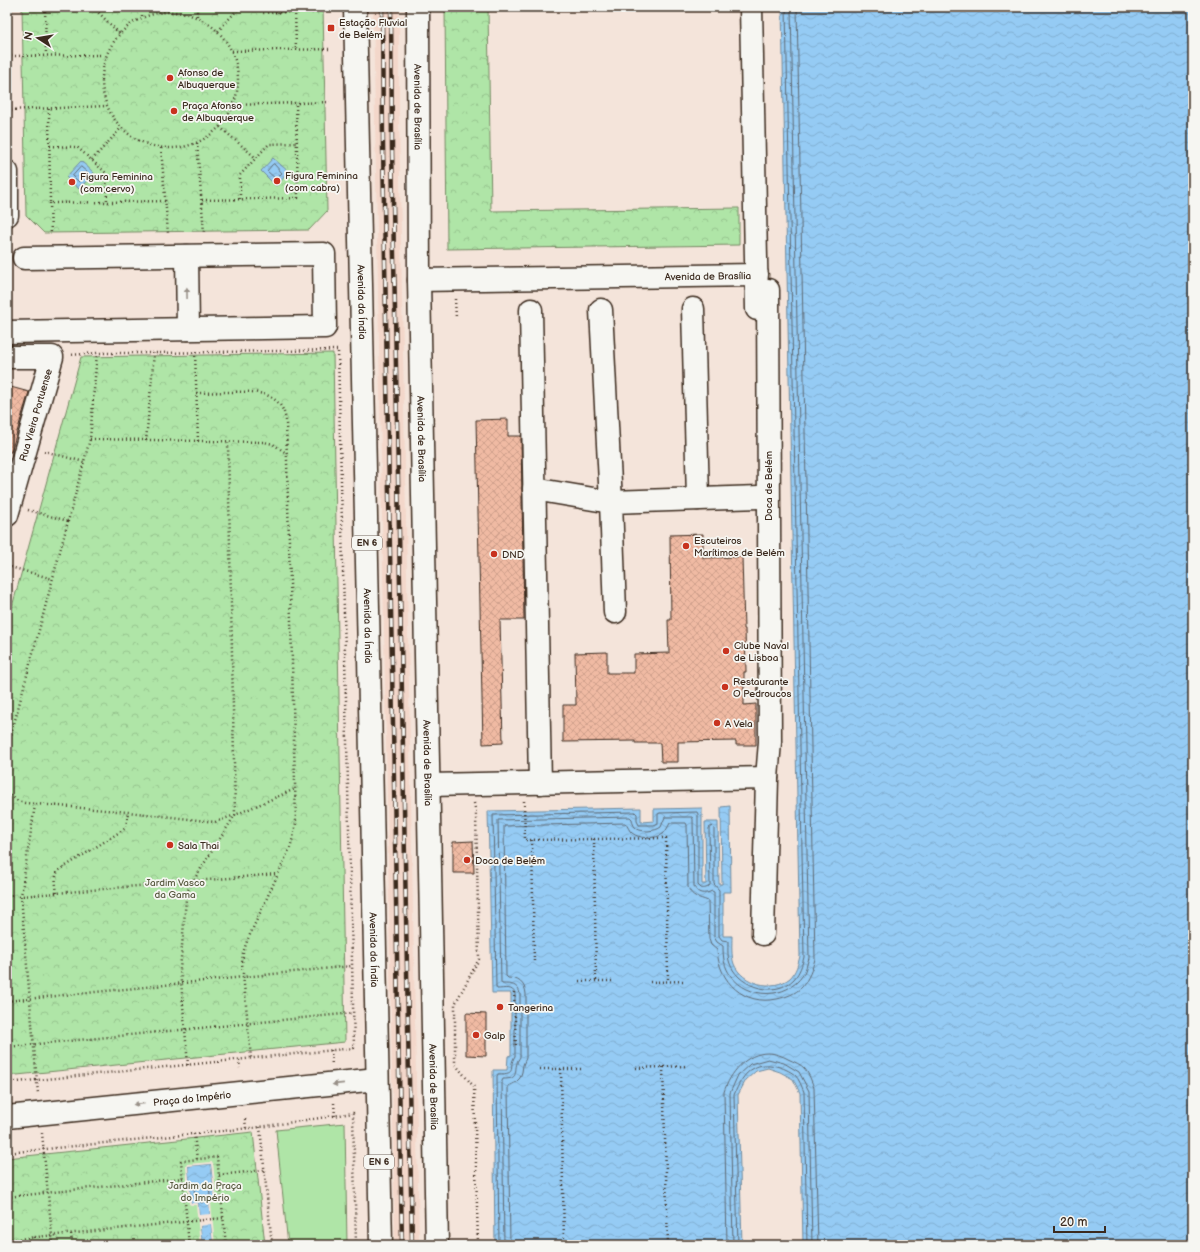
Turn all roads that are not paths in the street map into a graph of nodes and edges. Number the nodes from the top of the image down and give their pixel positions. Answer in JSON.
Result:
{"nodes":[{"id":1,"x":355,"y":7,"type":"edge"},
{"id":2,"x":418,"y":7,"type":"edge"},
{"id":3,"x":750,"y":7,"type":"edge"},
{"id":4,"x":7,"y":172,"type":"edge"},
{"id":5,"x":7,"y":214,"type":"edge"},
{"id":6,"x":187,"y":256,"type":"junction"},
{"id":7,"x":24,"y":258,"type":"dead end"},
{"id":8,"x":419,"y":280,"type":"junction"},
{"id":9,"x":762,"y":282,"type":"junction"},
{"id":10,"x":693,"y":309,"type":"dead end"},
{"id":11,"x":531,"y":310,"type":"dead end"},
{"id":12,"x":601,"y":310,"type":"dead end"},
{"id":13,"x":188,"y":329,"type":"junction"},
{"id":14,"x":7,"y":332,"type":"edge"},
{"id":15,"x":7,"y":357,"type":"edge"},
{"id":16,"x":534,"y":489,"type":"junction"},
{"id":17,"x":760,"y":497,"type":"junction"},
{"id":18,"x":698,"y":499,"type":"junction"},
{"id":19,"x":611,"y":502,"type":"junction"},
{"id":20,"x":8,"y":510,"type":"edge"},
{"id":21,"x":761,"y":608,"type":"dead end"},
{"id":22,"x":615,"y":612,"type":"dead end"},
{"id":23,"x":767,"y":778,"type":"junction"},
{"id":24,"x":532,"y":783,"type":"junction"},
{"id":25,"x":429,"y":785,"type":"junction"},
{"id":26,"x":763,"y":934,"type":"dead end"},
{"id":27,"x":377,"y":1079,"type":"junction"},
{"id":28,"x":7,"y":1117,"type":"edge"},
{"id":29,"x":381,"y":1245,"type":"edge"},
{"id":30,"x":437,"y":1245,"type":"edge"}],
"edges":[{"from":1,"to":27,"type":"main road","name":"Avenida da Índia","number":"EN 6"},
{"from":2,"to":8,"type":"main road","name":"Avenida de Brasília"},
{"from":3,"to":9,"type":"main road"},
{"from":4,"to":5,"type":"main road"},
{"from":6,"to":7,"type":"main road"},
{"from":13,"to":6,"type":"main road","one_way":true},
{"from":6,"to":13,"type":"main road"},
{"from":8,"to":9,"type":"main road","name":"Avenida de Brasília"},
{"from":8,"to":25,"type":"main road","name":"Avenida de Brasília"},
{"from":9,"to":17,"type":"main road","name":"Doca de Belém"},
{"from":9,"to":23,"type":"main road","name":"Doca de Belém"},
{"from":10,"to":18,"type":"main road"},
{"from":11,"to":16,"type":"main road"},
{"from":12,"to":19,"type":"main road"},
{"from":13,"to":14,"type":"main road"},
{"from":15,"to":20,"type":"main road","name":"Rua Vieira Portuense"},
{"from":16,"to":19,"type":"main road"},
{"from":16,"to":24,"type":"main road"},
{"from":17,"to":18,"type":"main road"},
{"from":17,"to":21,"type":"main road","name":"Doca de Belém"},
{"from":18,"to":19,"type":"main road"},
{"from":19,"to":22,"type":"main road"},
{"from":23,"to":24,"type":"main road"},
{"from":23,"to":26,"type":"main road","name":"Doca de Belém"},
{"from":24,"to":25,"type":"main road"},
{"from":25,"to":30,"type":"main road","name":"Avenida de Brasília"},
{"from":27,"to":28,"type":"main road","name":"Praça do Império","one_way":true},
{"from":27,"to":29,"type":"main road","name":"Avenida da Índia","number":"EN 6"}]}
